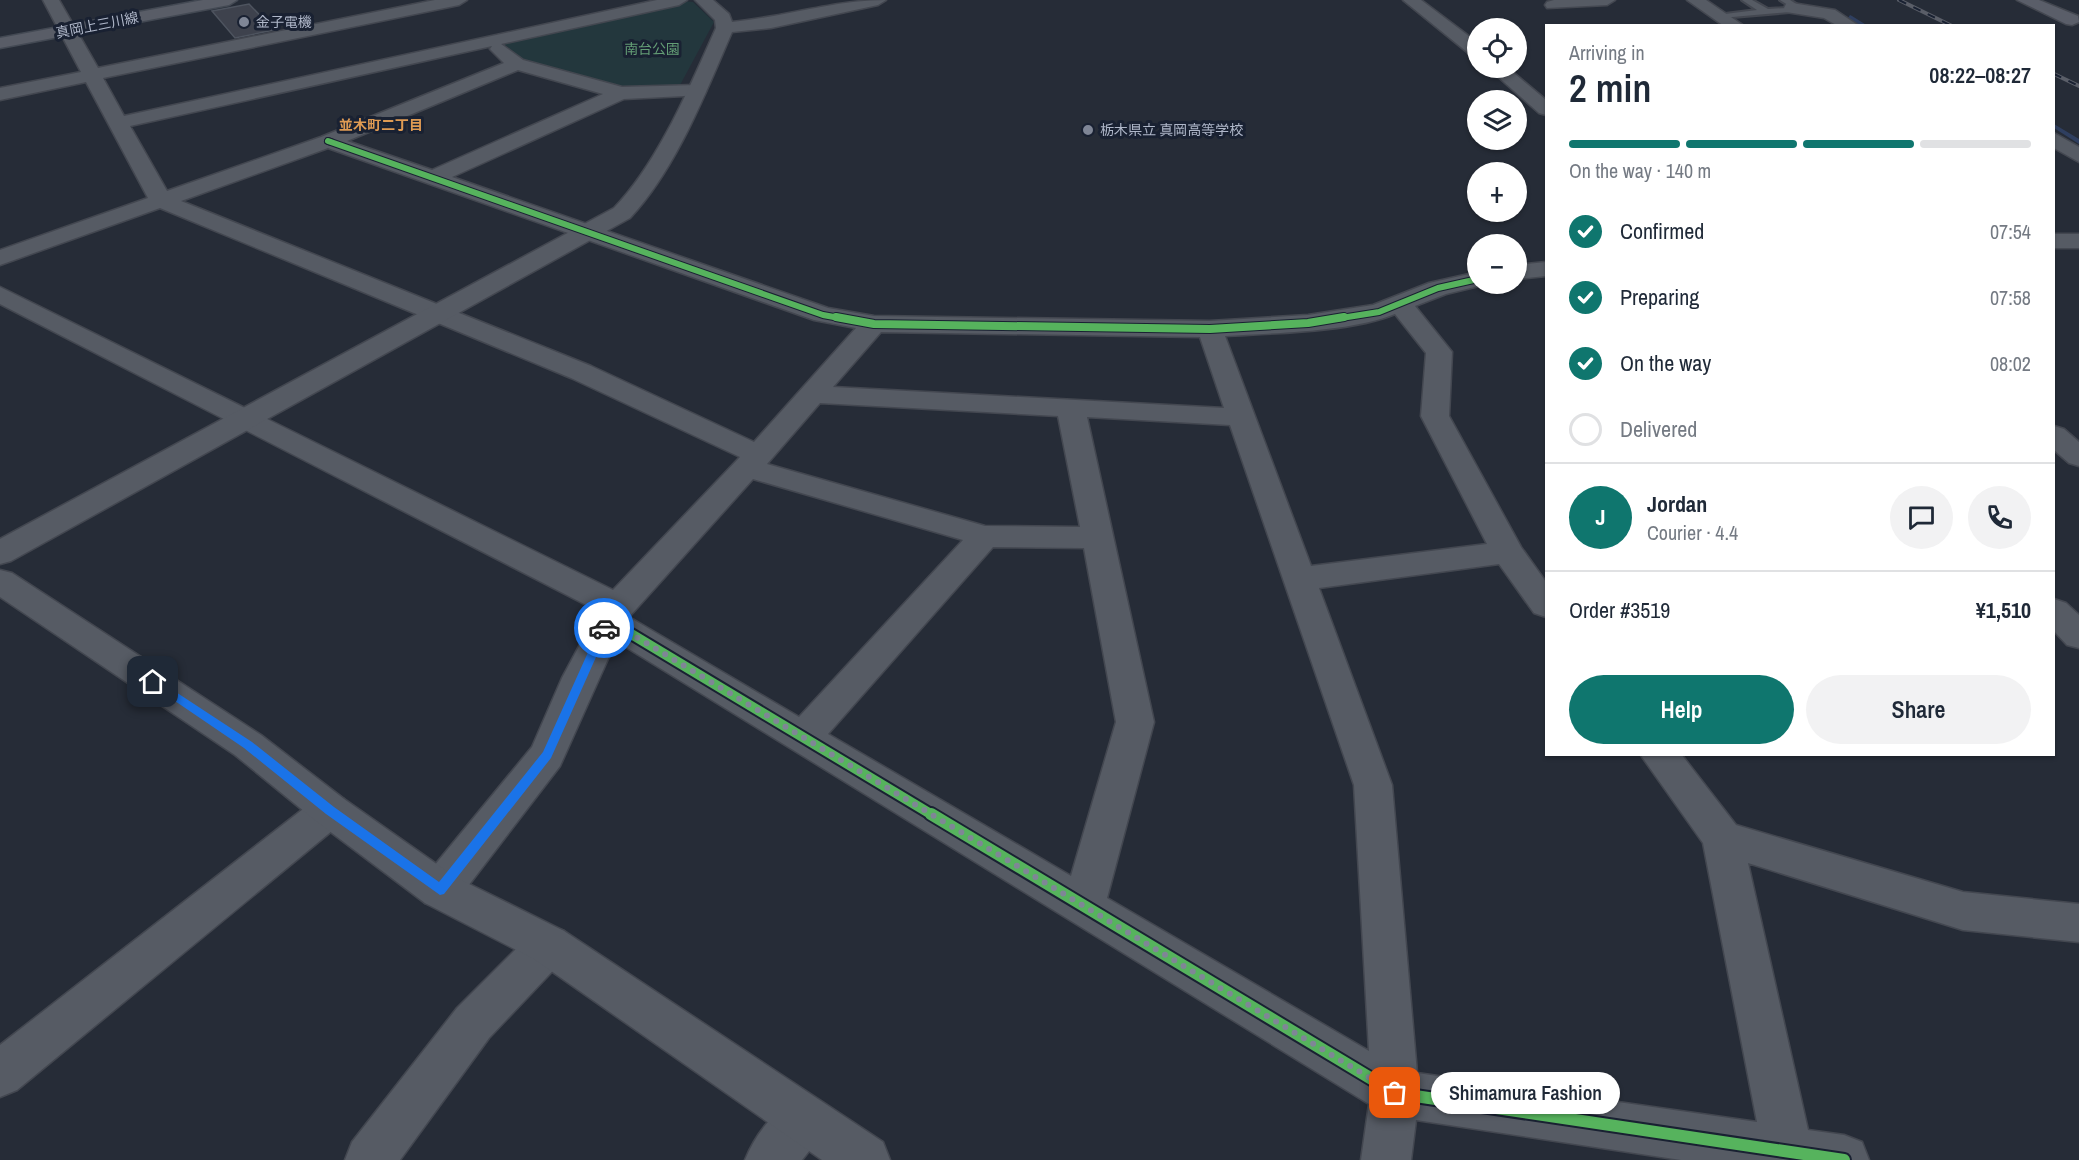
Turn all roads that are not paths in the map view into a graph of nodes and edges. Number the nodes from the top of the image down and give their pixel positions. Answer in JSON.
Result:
{"nodes":[{"id":1,"x":51,"y":0,"type":"edge"},
{"id":2,"x":199,"y":0,"type":"edge"},
{"id":3,"x":229,"y":0,"type":"edge"},
{"id":4,"x":679,"y":0,"type":"edge"},
{"id":5,"x":703,"y":0,"type":"edge"},
{"id":6,"x":878,"y":0,"type":"edge"},
{"id":7,"x":1411,"y":0,"type":"edge"},
{"id":8,"x":1607,"y":0,"type":"edge"},
{"id":9,"x":1695,"y":0,"type":"edge"},
{"id":10,"x":1746,"y":0,"type":"edge"},
{"id":11,"x":2025,"y":0,"type":"edge"},
{"id":12,"x":448,"y":1,"type":"edge"},
{"id":13,"x":1789,"y":4,"type":"edge"},
{"id":14,"x":1561,"y":5,"type":"edge"},
{"id":15,"x":1767,"y":12,"type":"junction"},
{"id":16,"x":1720,"y":15,"type":"junction"},
{"id":17,"x":1592,"y":20,"type":"dead end"},
{"id":18,"x":2077,"y":21,"type":"edge"},
{"id":19,"x":1733,"y":24,"type":"edge"},
{"id":20,"x":1847,"y":24,"type":"edge"},
{"id":21,"x":67,"y":28,"type":"junction"},
{"id":22,"x":725,"y":28,"type":"junction"},
{"id":23,"x":0,"y":37,"type":"edge"},
{"id":24,"x":490,"y":41,"type":"junction"},
{"id":25,"x":0,"y":43,"type":"edge"},
{"id":26,"x":1467,"y":43,"type":"edge"},
{"id":27,"x":517,"y":64,"type":"junction"},
{"id":28,"x":92,"y":75,"type":"junction"},
{"id":29,"x":1509,"y":78,"type":"edge"},
{"id":30,"x":697,"y":91,"type":"junction"},
{"id":31,"x":621,"y":93,"type":"junction"},
{"id":32,"x":0,"y":94,"type":"edge"},
{"id":33,"x":1545,"y":108,"type":"edge"},
{"id":34,"x":119,"y":123,"type":"junction"},
{"id":35,"x":328,"y":141,"type":"junction"},
{"id":36,"x":2055,"y":141,"type":"edge"},
{"id":37,"x":2079,"y":156,"type":"edge"},
{"id":38,"x":434,"y":178,"type":"junction"},
{"id":39,"x":161,"y":201,"type":"junction"},
{"id":40,"x":588,"y":233,"type":"junction"},
{"id":41,"x":2055,"y":241,"type":"edge"},
{"id":42,"x":2079,"y":241,"type":"edge"},
{"id":43,"x":0,"y":258,"type":"edge"},
{"id":44,"x":1545,"y":269,"type":"edge"},
{"id":45,"x":1527,"y":271,"type":"edge"},
{"id":46,"x":1467,"y":281,"type":"edge"},
{"id":47,"x":0,"y":294,"type":"edge"},
{"id":48,"x":1400,"y":304,"type":"junction"},
{"id":49,"x":438,"y":314,"type":"junction"},
{"id":50,"x":874,"y":324,"type":"junction"},
{"id":51,"x":1210,"y":329,"type":"junction"},
{"id":52,"x":813,"y":394,"type":"junction"},
{"id":53,"x":1071,"y":408,"type":"junction"},
{"id":54,"x":2055,"y":413,"type":"edge"},
{"id":55,"x":1242,"y":417,"type":"junction"},
{"id":56,"x":244,"y":420,"type":"junction"},
{"id":57,"x":2079,"y":434,"type":"edge"},
{"id":58,"x":2055,"y":436,"type":"edge"},
{"id":59,"x":2079,"y":457,"type":"edge"},
{"id":60,"x":753,"y":462,"type":"junction"},
{"id":61,"x":985,"y":536,"type":"junction"},
{"id":62,"x":1098,"y":538,"type":"junction"},
{"id":63,"x":1507,"y":552,"type":"junction"},
{"id":64,"x":0,"y":553,"type":"edge"},
{"id":65,"x":1299,"y":579,"type":"junction"},
{"id":66,"x":0,"y":581,"type":"edge"},
{"id":67,"x":1545,"y":604,"type":"edge"},
{"id":68,"x":2055,"y":612,"type":"edge"},
{"id":69,"x":612,"y":613,"type":"junction"},
{"id":70,"x":2079,"y":636,"type":"edge"},
{"id":71,"x":803,"y":737,"type":"junction"},
{"id":72,"x":1660,"y":756,"type":"edge"},
{"id":73,"x":330,"y":810,"type":"junction"},
{"id":74,"x":1722,"y":838,"type":"junction"},
{"id":75,"x":440,"y":890,"type":"junction"},
{"id":76,"x":1084,"y":906,"type":"junction"},
{"id":77,"x":2079,"y":923,"type":"edge"},
{"id":78,"x":549,"y":945,"type":"junction"},
{"id":79,"x":0,"y":1074,"type":"edge"},
{"id":80,"x":1395,"y":1093,"type":"junction"},
{"id":81,"x":804,"y":1119,"type":"junction"},
{"id":82,"x":1788,"y":1152,"type":"junction"},
{"id":83,"x":370,"y":1160,"type":"edge"},
{"id":84,"x":770,"y":1160,"type":"edge"},
{"id":85,"x":865,"y":1160,"type":"edge"},
{"id":86,"x":1386,"y":1160,"type":"edge"},
{"id":87,"x":1844,"y":1160,"type":"edge"}],
"edges":[{"from":1,"to":21,"type":"street"},
{"from":2,"to":21,"type":"main road","name":"真岡上三川線"},
{"from":3,"to":21,"type":"main road","name":"真岡上三川線"},
{"from":4,"to":24,"type":"street"},
{"from":5,"to":22,"type":"street"},
{"from":6,"to":22,"type":"street"},
{"from":7,"to":26,"type":"street"},
{"from":8,"to":14,"type":"street"},
{"from":9,"to":16,"type":"street"},
{"from":10,"to":15,"type":"lane"},
{"from":11,"to":18,"type":"main road"},
{"from":12,"to":24,"type":"street"},
{"from":12,"to":28,"type":"street"},
{"from":13,"to":15,"type":"lane"},
{"from":13,"to":20,"type":"street"},
{"from":14,"to":17,"type":"street"},
{"from":15,"to":16,"type":"lane"},
{"from":16,"to":19,"type":"street"},
{"from":21,"to":23,"type":"main road","name":"真岡上三川線"},
{"from":21,"to":25,"type":"main road","name":"真岡上三川線"},
{"from":21,"to":28,"type":"street"},
{"from":22,"to":30,"type":"street"},
{"from":24,"to":27,"type":"street"},
{"from":24,"to":34,"type":"street"},
{"from":27,"to":31,"type":"street"},
{"from":27,"to":35,"type":"street"},
{"from":28,"to":32,"type":"street"},
{"from":28,"to":34,"type":"street"},
{"from":29,"to":33,"type":"street"},
{"from":30,"to":31,"type":"street"},
{"from":30,"to":40,"type":"street"},
{"from":31,"to":38,"type":"street"},
{"from":34,"to":39,"type":"street"},
{"from":35,"to":38,"type":"street"},
{"from":35,"to":39,"type":"street"},
{"from":36,"to":37,"type":"street"},
{"from":38,"to":40,"type":"street"},
{"from":39,"to":43,"type":"street"},
{"from":39,"to":49,"type":"street"},
{"from":40,"to":49,"type":"street"},
{"from":40,"to":50,"type":"street"},
{"from":41,"to":42,"type":"street"},
{"from":44,"to":45,"type":"street"},
{"from":46,"to":48,"type":"street"},
{"from":47,"to":56,"type":"street"},
{"from":48,"to":51,"type":"street"},
{"from":48,"to":63,"type":"street"},
{"from":49,"to":56,"type":"street"},
{"from":49,"to":60,"type":"street"},
{"from":50,"to":51,"type":"street"},
{"from":50,"to":52,"type":"street"},
{"from":51,"to":55,"type":"street"},
{"from":52,"to":53,"type":"street"},
{"from":52,"to":60,"type":"street"},
{"from":53,"to":55,"type":"street"},
{"from":53,"to":62,"type":"street"},
{"from":54,"to":57,"type":"street"},
{"from":55,"to":65,"type":"street"},
{"from":56,"to":64,"type":"street"},
{"from":56,"to":69,"type":"street"},
{"from":58,"to":59,"type":"street"},
{"from":60,"to":61,"type":"street"},
{"from":60,"to":69,"type":"street"},
{"from":61,"to":62,"type":"street"},
{"from":61,"to":71,"type":"street"},
{"from":62,"to":76,"type":"street"},
{"from":63,"to":65,"type":"street"},
{"from":63,"to":67,"type":"street"},
{"from":65,"to":80,"type":"street"},
{"from":66,"to":73,"type":"street"},
{"from":68,"to":70,"type":"street"},
{"from":69,"to":71,"type":"street"},
{"from":69,"to":75,"type":"street"},
{"from":71,"to":76,"type":"street"},
{"from":72,"to":74,"type":"street"},
{"from":73,"to":75,"type":"street"},
{"from":73,"to":79,"type":"street"},
{"from":74,"to":77,"type":"street"},
{"from":74,"to":82,"type":"street"},
{"from":75,"to":78,"type":"street"},
{"from":76,"to":80,"type":"street"},
{"from":78,"to":81,"type":"street"},
{"from":78,"to":83,"type":"street"},
{"from":80,"to":82,"type":"street"},
{"from":80,"to":86,"type":"street"},
{"from":81,"to":84,"type":"street"},
{"from":81,"to":85,"type":"street"},
{"from":82,"to":87,"type":"street"}]}
